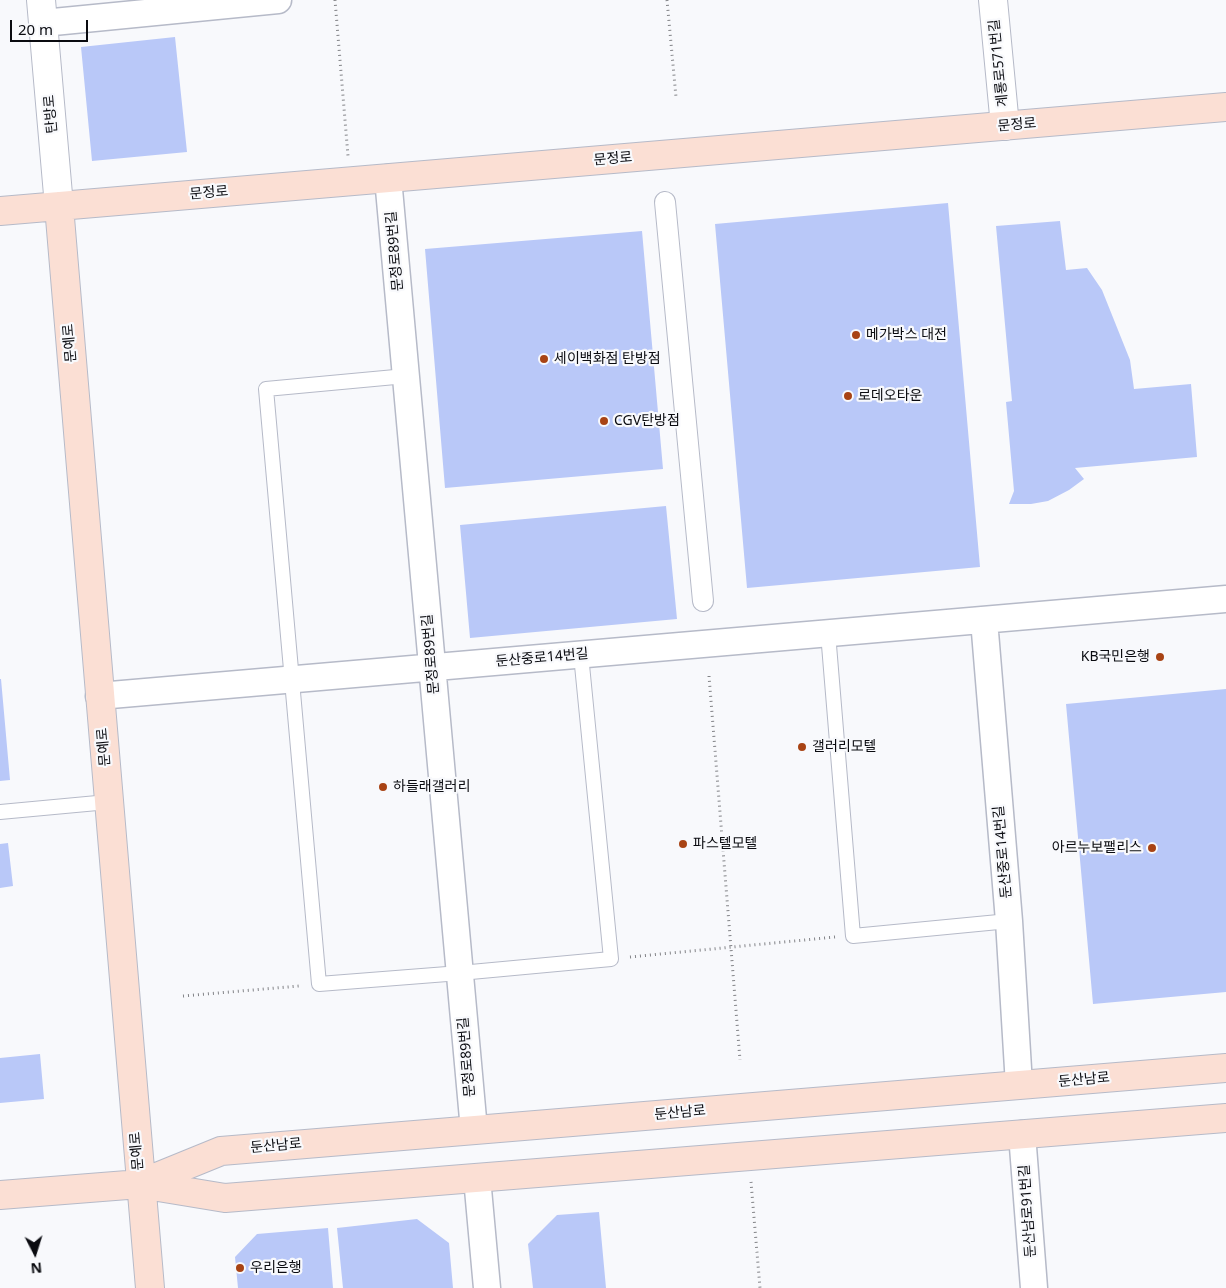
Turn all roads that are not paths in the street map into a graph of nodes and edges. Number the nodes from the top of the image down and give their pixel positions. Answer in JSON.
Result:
{"nodes":[{"id":1,"x":278,"y":0,"type":"edge"},
{"id":2,"x":993,"y":0,"type":"edge"},
{"id":3,"x":188,"y":4,"type":"edge"},
{"id":4,"x":42,"y":12,"type":"edge"},
{"id":5,"x":1226,"y":107,"type":"edge"},
{"id":6,"x":1005,"y":126,"type":"junction"},
{"id":7,"x":388,"y":178,"type":"junction"},
{"id":8,"x":665,"y":202,"type":"dead end"},
{"id":9,"x":58,"y":206,"type":"junction"},
{"id":10,"x":0,"y":211,"type":"edge"},
{"id":11,"x":406,"y":376,"type":"junction"},
{"id":12,"x":1226,"y":599,"type":"edge"},
{"id":13,"x":703,"y":601,"type":"dead end"},
{"id":14,"x":984,"y":620,"type":"junction"},
{"id":15,"x":828,"y":634,"type":"junction"},
{"id":16,"x":581,"y":655,"type":"junction"},
{"id":17,"x":432,"y":668,"type":"junction"},
{"id":18,"x":292,"y":680,"type":"junction"},
{"id":19,"x":99,"y":696,"type":"junction"},
{"id":20,"x":108,"y":802,"type":"junction"},
{"id":21,"x":0,"y":812,"type":"edge"},
{"id":22,"x":1009,"y":921,"type":"junction"},
{"id":23,"x":460,"y":973,"type":"junction"},
{"id":24,"x":1226,"y":1068,"type":"edge"},
{"id":25,"x":1019,"y":1085,"type":"junction"},
{"id":26,"x":1226,"y":1118,"type":"edge"},
{"id":27,"x":474,"y":1130,"type":"junction"},
{"id":28,"x":1022,"y":1134,"type":"junction"},
{"id":29,"x":477,"y":1178,"type":"junction"},
{"id":30,"x":140,"y":1184,"type":"junction"},
{"id":31,"x":0,"y":1196,"type":"edge"},
{"id":32,"x":150,"y":1288,"type":"edge"},
{"id":33,"x":487,"y":1288,"type":"edge"},
{"id":34,"x":1034,"y":1288,"type":"edge"}],
"edges":[{"from":1,"to":3,"type":"street","name":"탄방로"},
{"from":2,"to":6,"type":"street","name":"계룡로571번길"},
{"from":3,"to":4,"type":"street","name":"탄방로"},
{"from":4,"to":9,"type":"street","name":"탄방로"},
{"from":5,"to":6,"type":"main road","name":"문정로"},
{"from":6,"to":7,"type":"main road","name":"문정로"},
{"from":7,"to":9,"type":"main road","name":"문정로"},
{"from":7,"to":11,"type":"street","name":"문정로89번길"},
{"from":8,"to":13,"type":"street"},
{"from":9,"to":10,"type":"main road","name":"문정로"},
{"from":9,"to":19,"type":"main road","name":"문예로"},
{"from":11,"to":17,"type":"street","name":"문정로89번길"},
{"from":11,"to":18,"type":"lane"},
{"from":12,"to":14,"type":"street","name":"둔산중로14번길"},
{"from":14,"to":15,"type":"street","name":"둔산중로14번길"},
{"from":14,"to":22,"type":"street","name":"둔산중로14번길"},
{"from":15,"to":16,"type":"street","name":"둔산중로14번길"},
{"from":15,"to":22,"type":"lane"},
{"from":16,"to":17,"type":"street","name":"둔산중로14번길"},
{"from":16,"to":23,"type":"lane"},
{"from":17,"to":18,"type":"street","name":"둔산중로14번길"},
{"from":17,"to":23,"type":"street","name":"문정로89번길"},
{"from":18,"to":19,"type":"street","name":"둔산중로14번길"},
{"from":18,"to":23,"type":"lane"},
{"from":19,"to":20,"type":"main road","name":"문예로"},
{"from":20,"to":21,"type":"lane"},
{"from":20,"to":30,"type":"main road","name":"문예로"},
{"from":22,"to":25,"type":"street","name":"둔산중로14번길"},
{"from":23,"to":27,"type":"street","name":"문정로89번길"},
{"from":24,"to":25,"type":"main road","name":"둔산남로"},
{"from":25,"to":27,"type":"main road","name":"둔산남로"},
{"from":26,"to":28,"type":"main road","name":"둔산남로"},
{"from":27,"to":30,"type":"main road","name":"둔산남로"},
{"from":28,"to":29,"type":"main road","name":"둔산남로"},
{"from":28,"to":34,"type":"street","name":"둔산남로91번길"},
{"from":29,"to":30,"type":"main road","name":"둔산남로"},
{"from":29,"to":33,"type":"street"},
{"from":30,"to":31,"type":"main road","name":"둔산남로"},
{"from":30,"to":32,"type":"main road","name":"문예로"}]}
